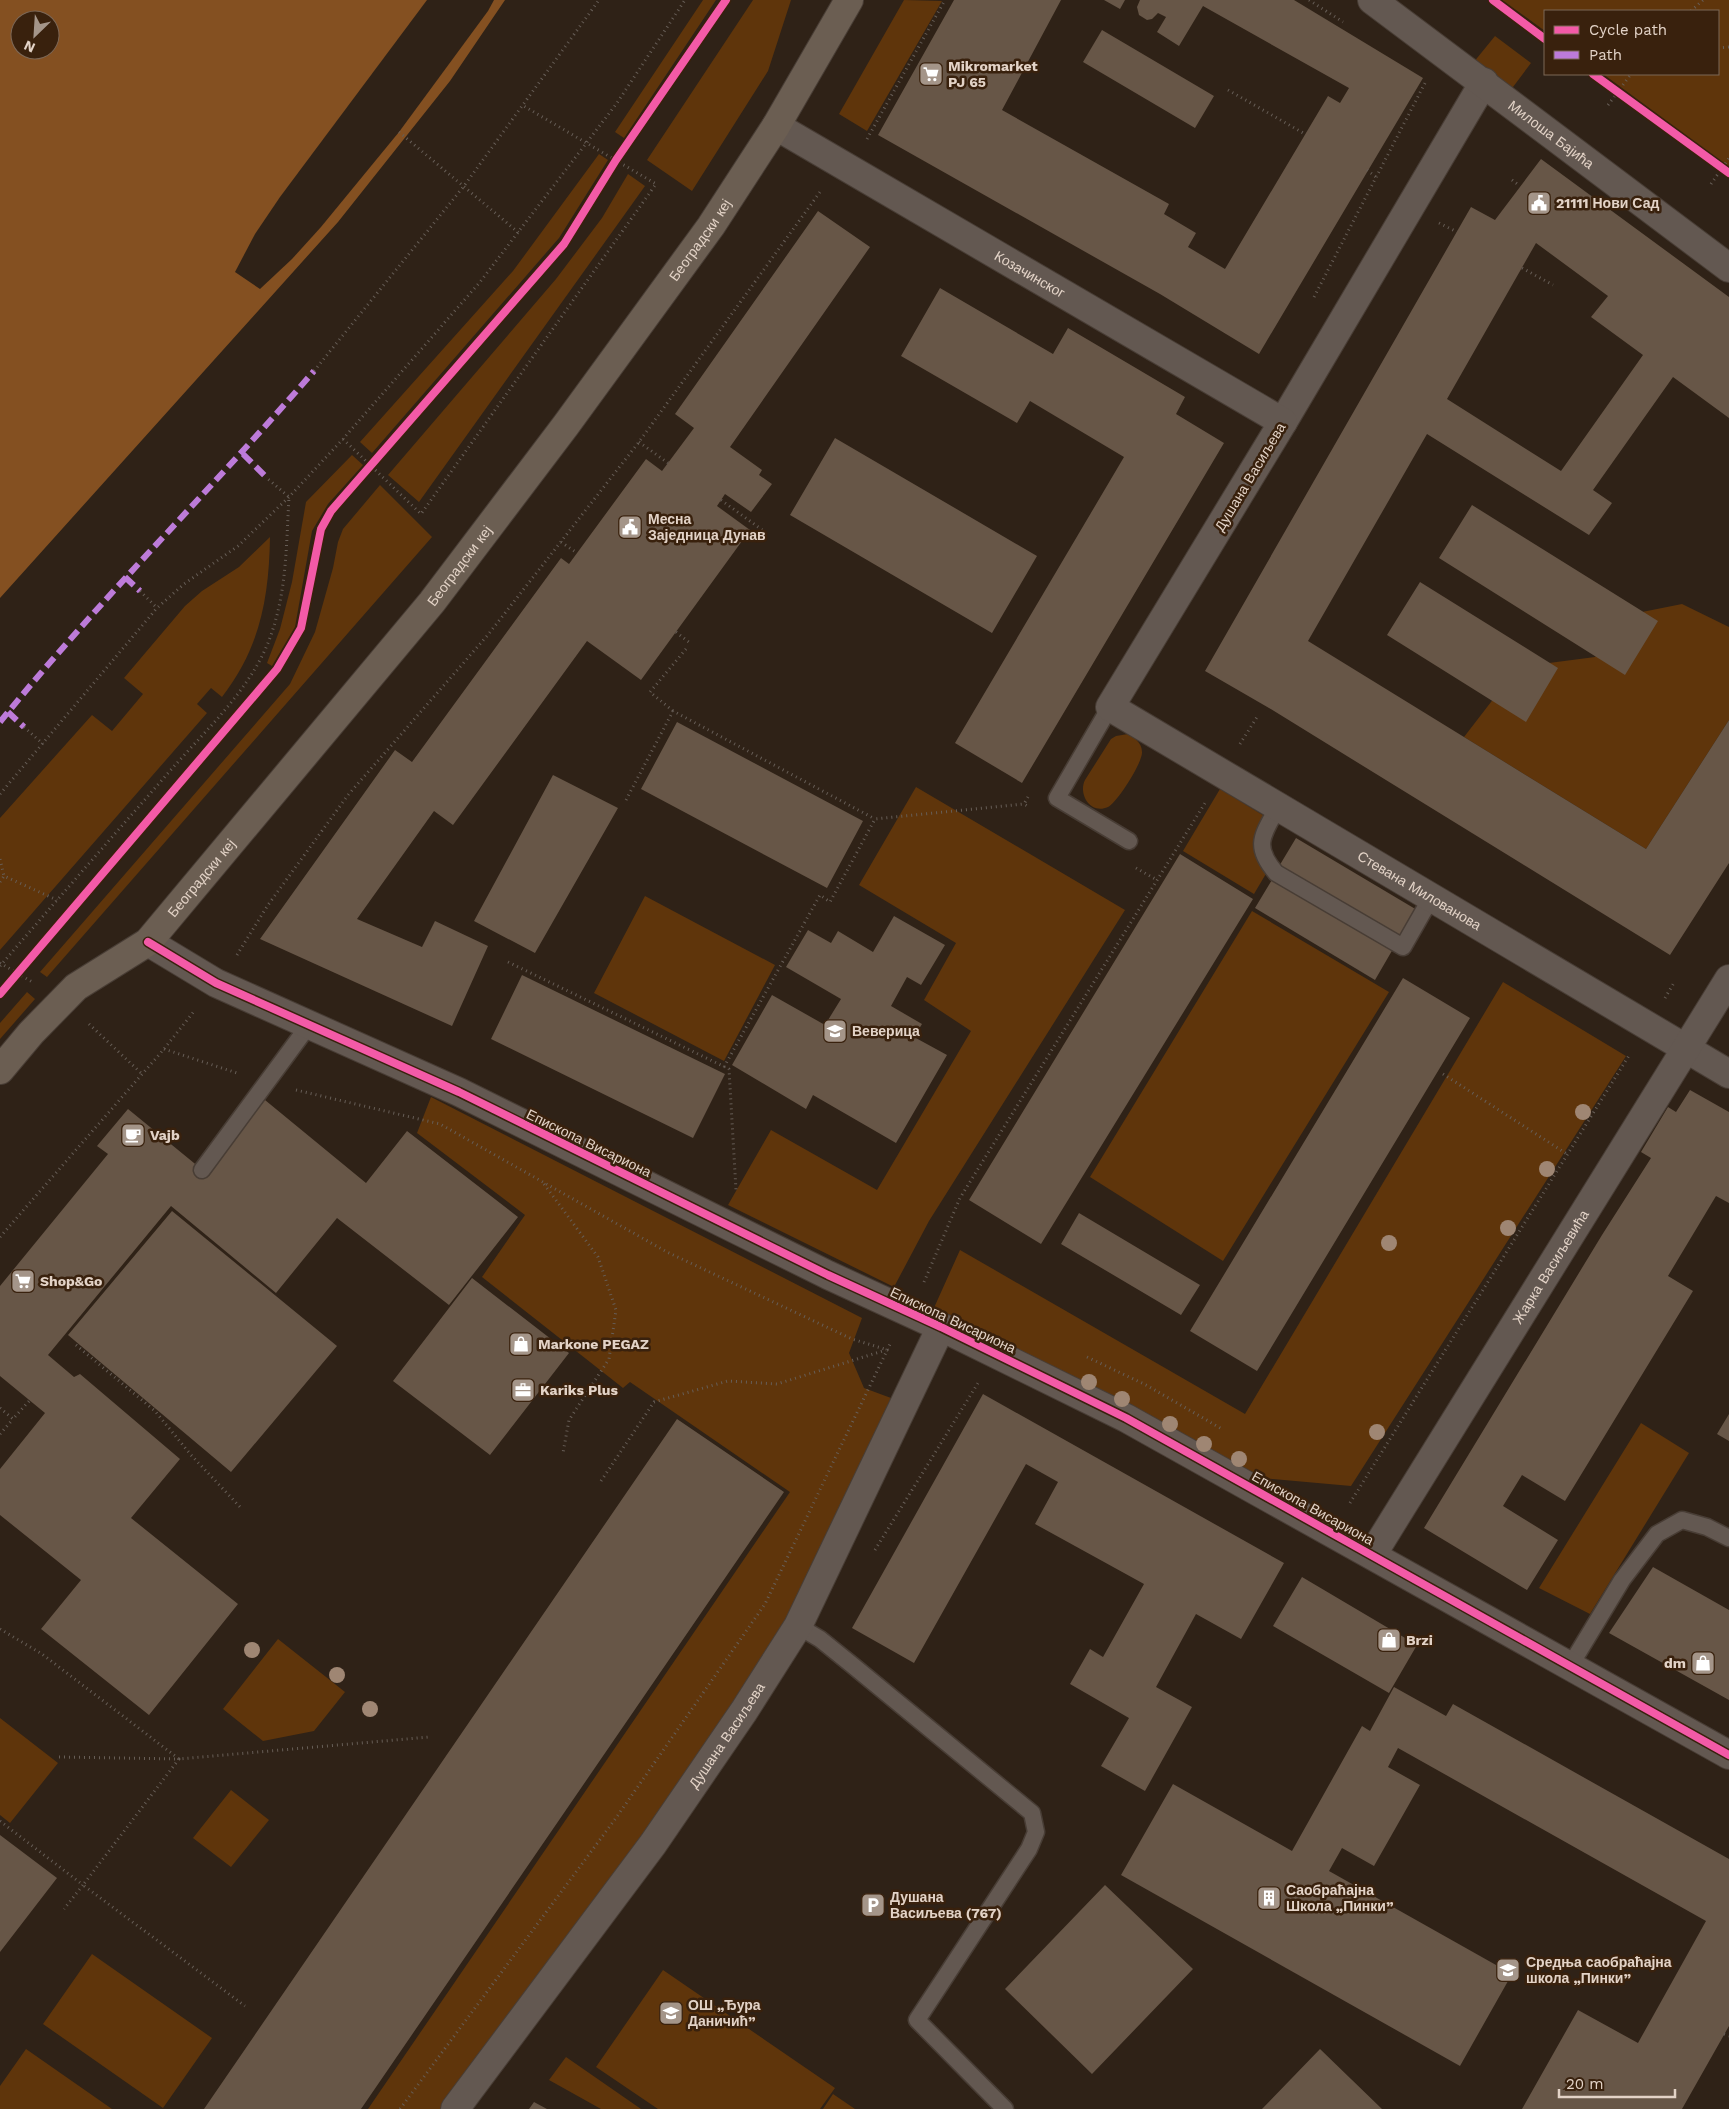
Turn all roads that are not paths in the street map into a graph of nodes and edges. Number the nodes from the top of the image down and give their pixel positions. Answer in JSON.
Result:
{"nodes":[{"id":1,"x":849,"y":0,"type":"edge"},
{"id":2,"x":1372,"y":0,"type":"edge"},
{"id":3,"x":1484,"y":82,"type":"junction"},
{"id":4,"x":776,"y":126,"type":"junction"},
{"id":5,"x":1729,"y":268,"type":"edge"},
{"id":6,"x":1283,"y":422,"type":"junction"},
{"id":7,"x":1110,"y":707,"type":"junction"},
{"id":8,"x":1278,"y":807,"type":"junction"},
{"id":9,"x":1129,"y":841,"type":"dead end"},
{"id":10,"x":1431,"y":898,"type":"junction"},
{"id":11,"x":148,"y":942,"type":"junction"},
{"id":12,"x":1729,"y":979,"type":"edge"},
{"id":13,"x":309,"y":1025,"type":"junction"},
{"id":14,"x":1687,"y":1050,"type":"junction"},
{"id":15,"x":0,"y":1070,"type":"edge"},
{"id":16,"x":1729,"y":1074,"type":"edge"},
{"id":17,"x":202,"y":1170,"type":"dead end"},
{"id":18,"x":941,"y":1327,"type":"junction"},
{"id":19,"x":1729,"y":1538,"type":"edge"},
{"id":20,"x":1372,"y":1555,"type":"junction"},
{"id":21,"x":798,"y":1626,"type":"junction"},
{"id":22,"x":1570,"y":1666,"type":"junction"},
{"id":23,"x":1729,"y":1756,"type":"edge"},
{"id":24,"x":455,"y":2109,"type":"edge"},
{"id":25,"x":1005,"y":2109,"type":"edge"}],
"edges":[{"from":1,"to":4,"type":"main road","name":"Београдски кеј"},
{"from":2,"to":3,"type":"street","name":"Милоша Бајића"},
{"from":3,"to":5,"type":"street","name":"Милоша Бајића"},
{"from":3,"to":6,"type":"street","name":"Душана Васиљева"},
{"from":4,"to":6,"type":"street","name":"Козачинског"},
{"from":4,"to":11,"type":"main road","name":"Београдски кеј"},
{"from":6,"to":7,"type":"street","name":"Душана Васиљева"},
{"from":7,"to":8,"type":"street","name":"Стевана Милованова"},
{"from":7,"to":9,"type":"lane","name":"Душана Васиљева"},
{"from":8,"to":10,"type":"street","name":"Стевана Милованова"},
{"from":8,"to":10,"type":"lane"},
{"from":10,"to":14,"type":"street","name":"Стевана Милованова"},
{"from":11,"to":13,"type":"street","name":"Епископа Висариона"},
{"from":11,"to":15,"type":"main road","name":"Београдски кеј"},
{"from":12,"to":14,"type":"street","name":"Жарка Васиљевића"},
{"from":13,"to":17,"type":"lane"},
{"from":13,"to":18,"type":"street","name":"Епископа Висариона"},
{"from":14,"to":16,"type":"street","name":"Стевана Милованова"},
{"from":14,"to":20,"type":"street","name":"Жарка Васиљевића"},
{"from":18,"to":20,"type":"street","name":"Епископа Висариона"},
{"from":18,"to":21,"type":"street","name":"Душана Васиљева"},
{"from":19,"to":22,"type":"lane"},
{"from":20,"to":22,"type":"street","name":"Епископа Висариона"},
{"from":21,"to":24,"type":"street","name":"Душана Васиљева"},
{"from":21,"to":25,"type":"lane"},
{"from":22,"to":23,"type":"street","name":"Епископа Висариона"}]}
